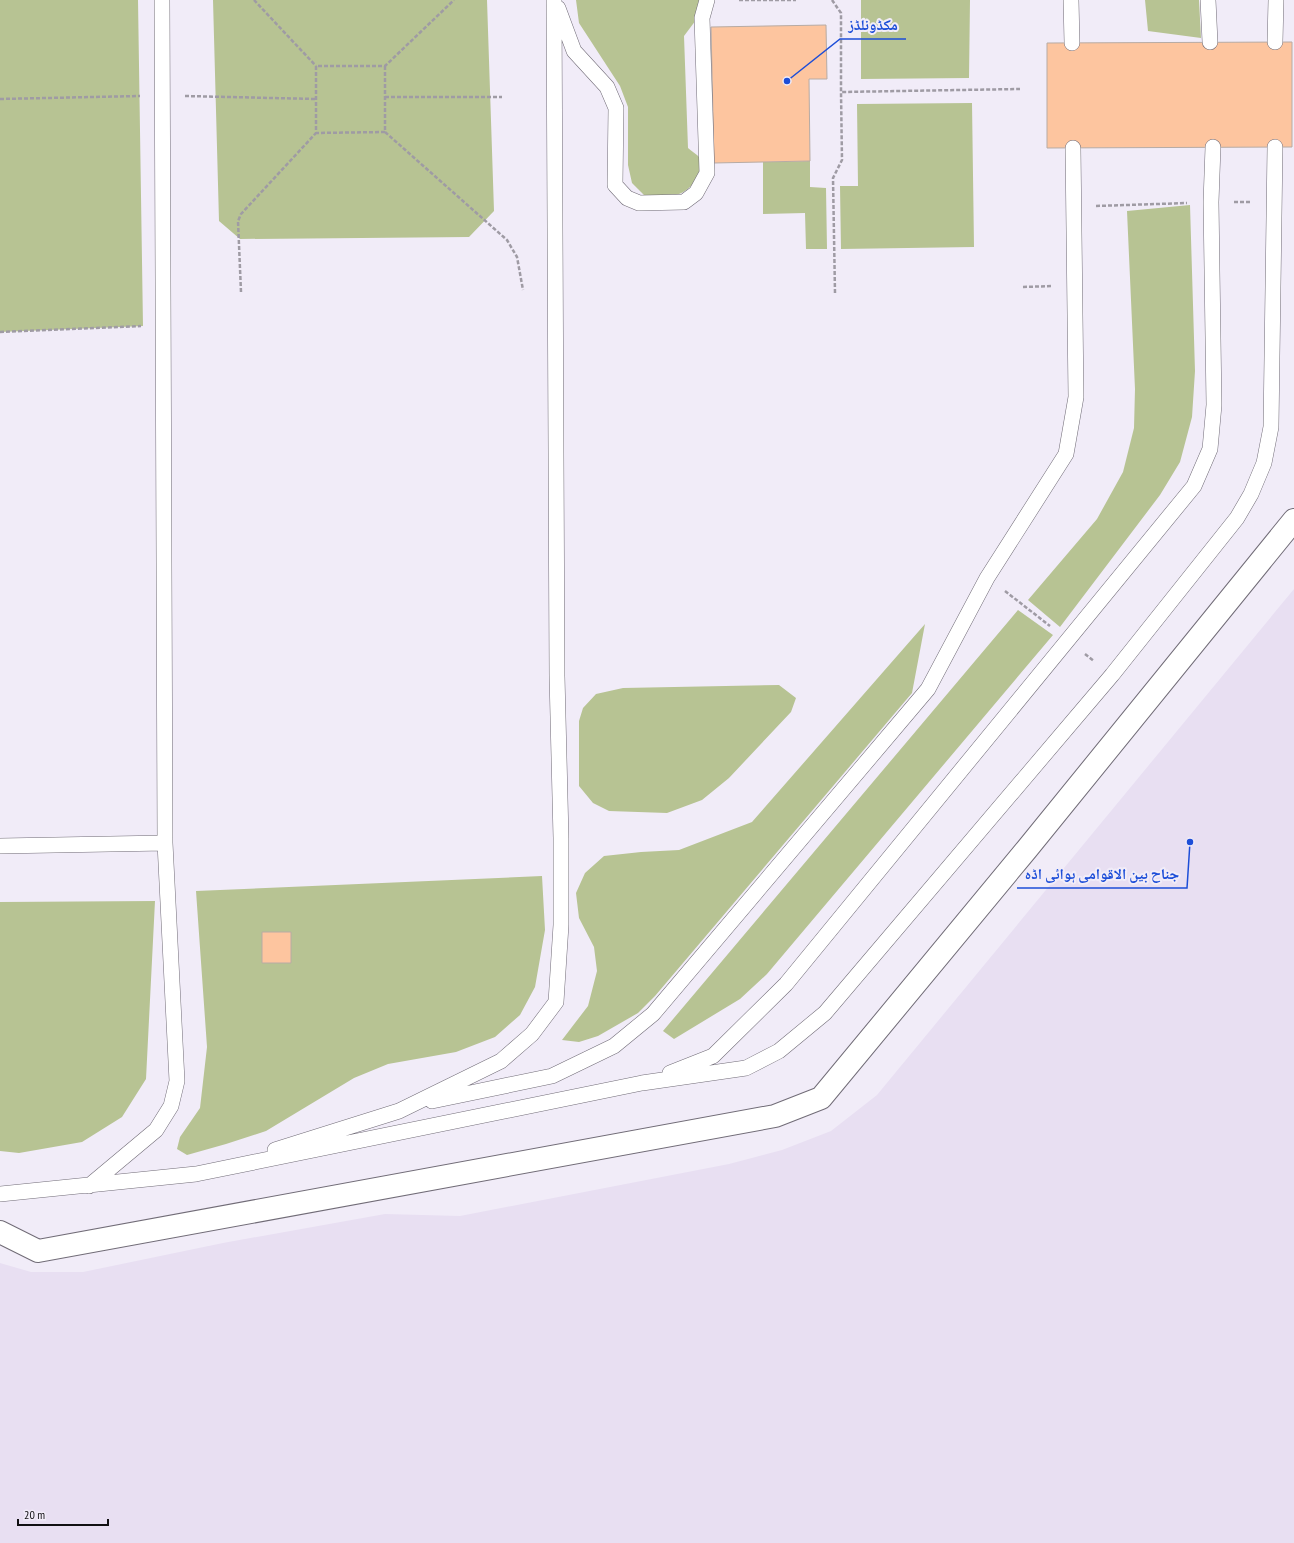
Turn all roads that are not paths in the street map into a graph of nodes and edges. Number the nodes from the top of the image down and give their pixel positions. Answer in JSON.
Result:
{"nodes":[{"id":1,"x":162,"y":0,"type":"edge"},
{"id":2,"x":555,"y":0,"type":"edge"},
{"id":3,"x":707,"y":0,"type":"edge"},
{"id":4,"x":1072,"y":0,"type":"edge"},
{"id":5,"x":1208,"y":0,"type":"edge"},
{"id":6,"x":1276,"y":0,"type":"edge"},
{"id":7,"x":1210,"y":42,"type":"dead end"},
{"id":8,"x":1275,"y":42,"type":"dead end"},
{"id":9,"x":1072,"y":43,"type":"dead end"},
{"id":10,"x":1213,"y":147,"type":"dead end"},
{"id":11,"x":1276,"y":147,"type":"dead end"},
{"id":12,"x":1073,"y":148,"type":"dead end"},
{"id":13,"x":1294,"y":520,"type":"edge"},
{"id":14,"x":165,"y":843,"type":"junction"},
{"id":15,"x":0,"y":846,"type":"edge"},
{"id":16,"x":642,"y":1083,"type":"junction"},
{"id":17,"x":410,"y":1105,"type":"junction"},
{"id":18,"x":196,"y":1174,"type":"junction"},
{"id":19,"x":89,"y":1186,"type":"junction"},
{"id":20,"x":0,"y":1194,"type":"edge"},
{"id":21,"x":0,"y":1232,"type":"edge"}],
"edges":[{"from":1,"to":14,"type":"lane"},
{"from":2,"to":3,"type":"lane"},
{"from":2,"to":17,"type":"lane"},
{"from":4,"to":9,"type":"lane"},
{"from":5,"to":7,"type":"lane"},
{"from":6,"to":8,"type":"lane"},
{"from":10,"to":16,"type":"lane"},
{"from":11,"to":16,"type":"lane"},
{"from":12,"to":17,"type":"lane"},
{"from":13,"to":21,"type":"main road"},
{"from":14,"to":15,"type":"lane"},
{"from":14,"to":19,"type":"lane"},
{"from":16,"to":18,"type":"lane"},
{"from":17,"to":18,"type":"lane"},
{"from":18,"to":19,"type":"lane"},
{"from":19,"to":20,"type":"lane"}]}
